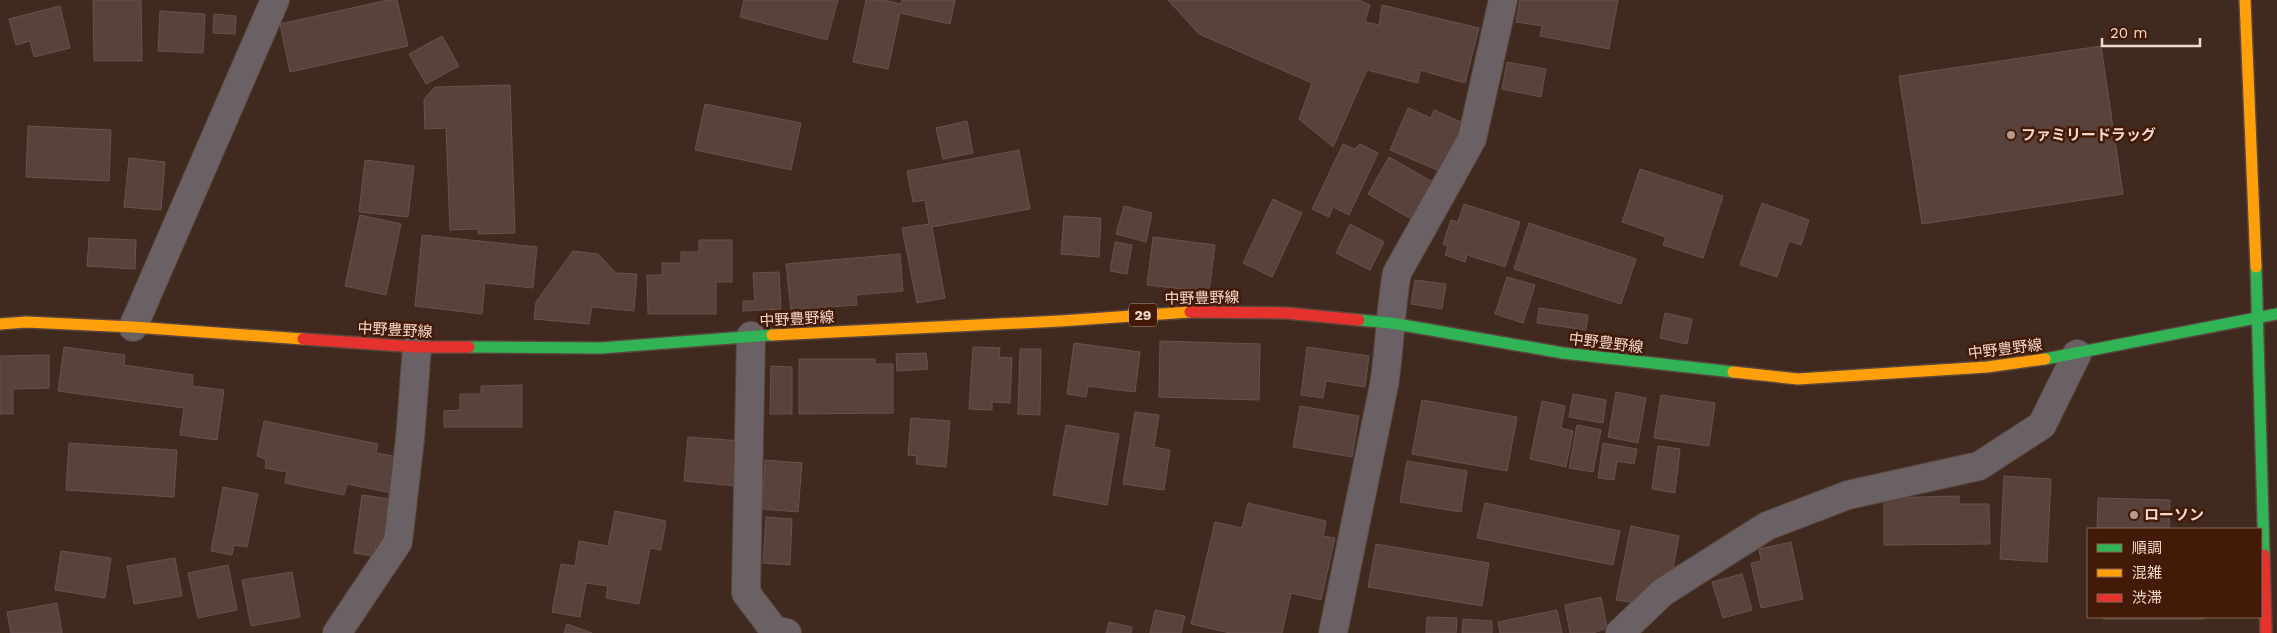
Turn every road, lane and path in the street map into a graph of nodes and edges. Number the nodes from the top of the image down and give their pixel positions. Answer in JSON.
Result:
{"nodes":[{"id":1,"x":274,"y":0,"type":"edge"},
{"id":2,"x":1503,"y":0,"type":"edge"},
{"id":3,"x":2245,"y":0,"type":"edge"},
{"id":4,"x":2277,"y":314,"type":"edge"},
{"id":5,"x":2258,"y":317,"type":"junction"},
{"id":6,"x":1391,"y":322,"type":"junction"},
{"id":7,"x":0,"y":324,"type":"edge"},
{"id":8,"x":133,"y":327,"type":"junction"},
{"id":9,"x":751,"y":336,"type":"junction"},
{"id":10,"x":417,"y":347,"type":"junction"},
{"id":11,"x":2076,"y":354,"type":"junction"},
{"id":12,"x":337,"y":633,"type":"edge"},
{"id":13,"x":788,"y":633,"type":"edge"},
{"id":14,"x":1333,"y":633,"type":"edge"},
{"id":15,"x":1620,"y":633,"type":"edge"},
{"id":16,"x":2266,"y":633,"type":"edge"}],
"edges":[{"from":1,"to":8,"type":"street"},
{"from":2,"to":6,"type":"street"},
{"from":3,"to":5,"type":"main road"},
{"from":4,"to":5,"type":"main road","name":"中野豊野線","number":"29"},
{"from":5,"to":11,"type":"main road","name":"中野豊野線","number":"29"},
{"from":5,"to":16,"type":"main road"},
{"from":6,"to":9,"type":"main road","name":"中野豊野線","number":"29"},
{"from":6,"to":11,"type":"main road","name":"中野豊野線","number":"29"},
{"from":6,"to":14,"type":"street"},
{"from":7,"to":8,"type":"main road","name":"中野豊野線","number":"29"},
{"from":8,"to":10,"type":"main road","name":"中野豊野線","number":"29"},
{"from":9,"to":10,"type":"main road","name":"中野豊野線","number":"29"},
{"from":9,"to":13,"type":"street"},
{"from":10,"to":12,"type":"street"},
{"from":11,"to":15,"type":"street"}]}
